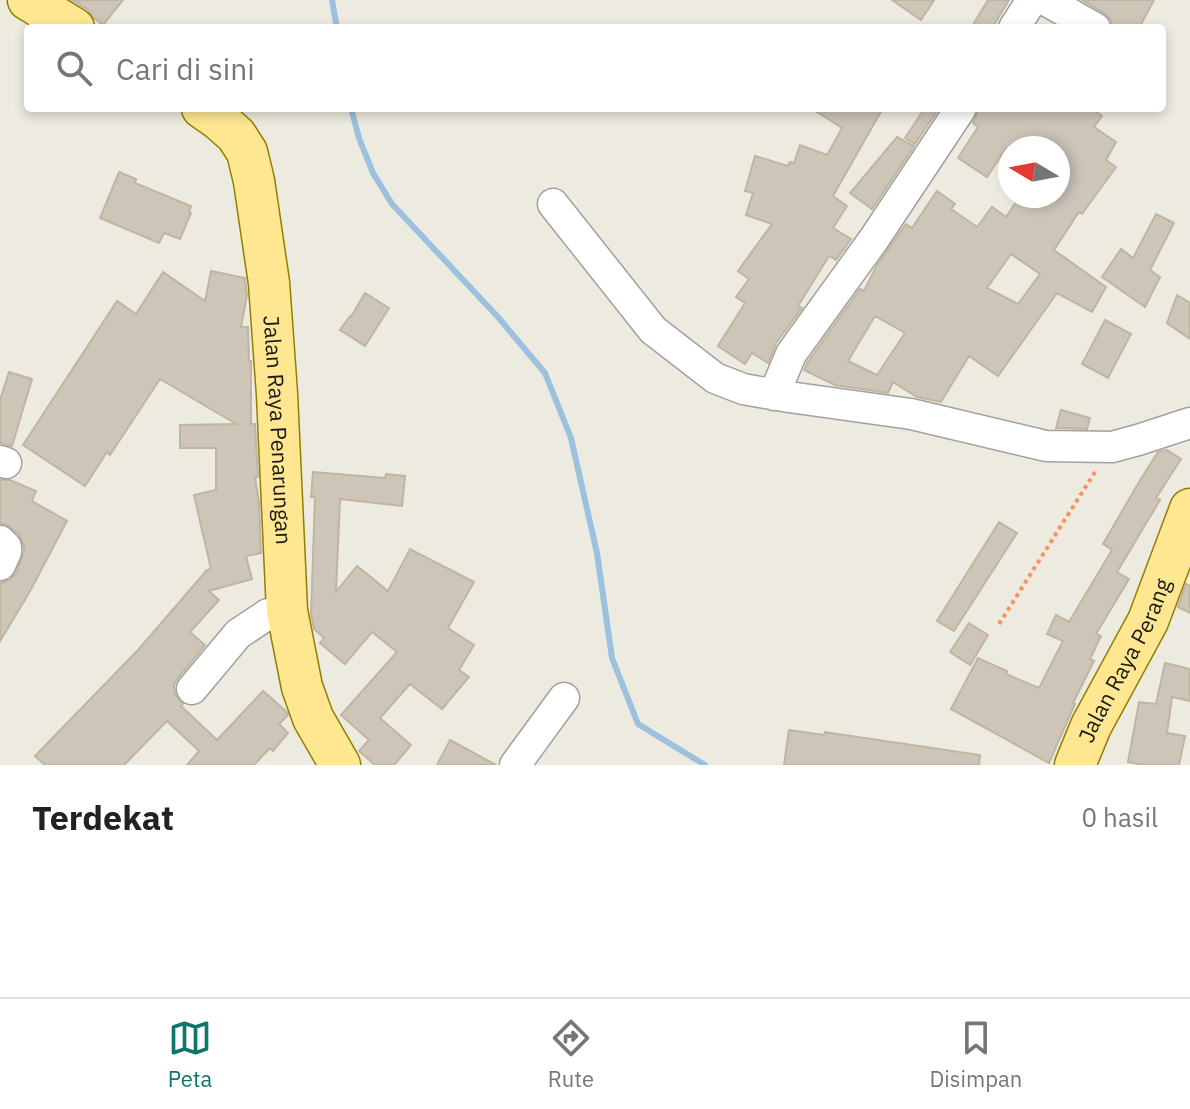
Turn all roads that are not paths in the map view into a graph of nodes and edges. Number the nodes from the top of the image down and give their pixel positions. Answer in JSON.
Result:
{"nodes":[{"id":1,"x":28,"y":0,"type":"edge"},
{"id":2,"x":1032,"y":0,"type":"edge"},
{"id":3,"x":1045,"y":0,"type":"edge"},
{"id":4,"x":67,"y":24,"type":"edge"},
{"id":5,"x":1017,"y":24,"type":"edge"},
{"id":6,"x":1088,"y":24,"type":"edge"},
{"id":7,"x":208,"y":112,"type":"edge"},
{"id":8,"x":958,"y":112,"type":"edge"},
{"id":9,"x":553,"y":204,"type":"dead end"},
{"id":10,"x":774,"y":395,"type":"junction"},
{"id":11,"x":1190,"y":423,"type":"edge"},
{"id":12,"x":1190,"y":509,"type":"edge"},
{"id":13,"x":0,"y":541,"type":"edge"},
{"id":14,"x":0,"y":565,"type":"edge"},
{"id":15,"x":287,"y":611,"type":"junction"},
{"id":16,"x":192,"y":689,"type":"dead end"},
{"id":17,"x":564,"y":698,"type":"dead end"},
{"id":18,"x":340,"y":765,"type":"edge"},
{"id":19,"x":515,"y":765,"type":"edge"},
{"id":20,"x":1075,"y":765,"type":"edge"}],
"edges":[{"from":1,"to":4,"type":"main road"},
{"from":2,"to":5,"type":"street"},
{"from":3,"to":6,"type":"street"},
{"from":7,"to":15,"type":"main road","name":"Jalan Raya Penarungan"},
{"from":8,"to":10,"type":"street"},
{"from":9,"to":10,"type":"street"},
{"from":10,"to":11,"type":"street"},
{"from":12,"to":20,"type":"main road","name":"Jalan Raya Perang"},
{"from":13,"to":14,"type":"street"},
{"from":15,"to":16,"type":"street"},
{"from":15,"to":18,"type":"main road","name":"Jalan Raya Penarungan"},
{"from":17,"to":19,"type":"street"}]}
